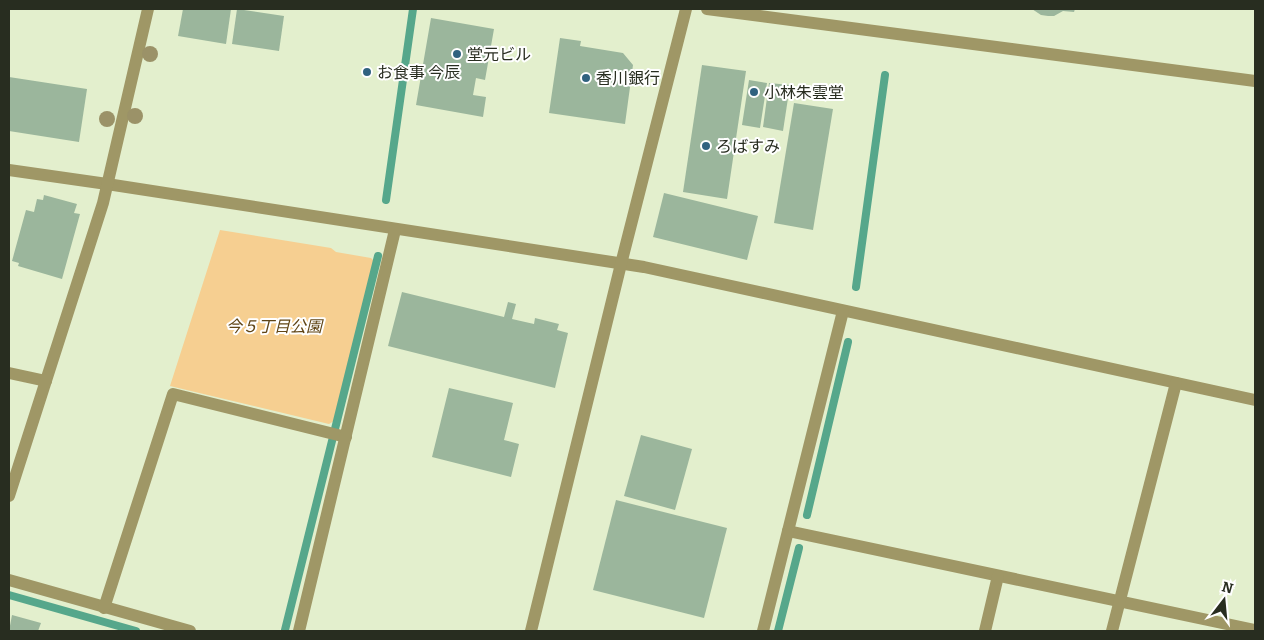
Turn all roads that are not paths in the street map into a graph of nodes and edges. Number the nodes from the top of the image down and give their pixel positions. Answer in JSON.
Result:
{"nodes":[{"id":1,"x":148,"y":9,"type":"edge"},
{"id":2,"x":686,"y":9,"type":"edge"},
{"id":3,"x":707,"y":9,"type":"edge"},
{"id":4,"x":1255,"y":80,"type":"edge"},
{"id":5,"x":9,"y":170,"type":"edge"},
{"id":6,"x":107,"y":184,"type":"junction"},
{"id":7,"x":395,"y":230,"type":"junction"},
{"id":8,"x":621,"y":264,"type":"junction"},
{"id":9,"x":843,"y":311,"type":"junction"},
{"id":10,"x":9,"y":373,"type":"edge"},
{"id":11,"x":46,"y":381,"type":"junction"},
{"id":12,"x":1176,"y":383,"type":"junction"},
{"id":13,"x":1255,"y":400,"type":"edge"},
{"id":14,"x":338,"y":435,"type":"junction"},
{"id":15,"x":9,"y":496,"type":"edge"},
{"id":16,"x":788,"y":531,"type":"junction"},
{"id":17,"x":998,"y":576,"type":"junction"},
{"id":18,"x":9,"y":580,"type":"edge"},
{"id":19,"x":1120,"y":601,"type":"junction"},
{"id":20,"x":104,"y":608,"type":"junction"},
{"id":21,"x":1255,"y":630,"type":"edge"},
{"id":22,"x":190,"y":631,"type":"edge"},
{"id":23,"x":299,"y":631,"type":"edge"},
{"id":24,"x":531,"y":631,"type":"edge"},
{"id":25,"x":763,"y":631,"type":"edge"},
{"id":26,"x":985,"y":631,"type":"edge"},
{"id":27,"x":1112,"y":631,"type":"edge"}],
"edges":[{"from":1,"to":6,"type":"street"},
{"from":2,"to":8,"type":"street"},
{"from":3,"to":4,"type":"street"},
{"from":5,"to":6,"type":"street"},
{"from":6,"to":7,"type":"street"},
{"from":6,"to":11,"type":"street"},
{"from":7,"to":8,"type":"street"},
{"from":7,"to":14,"type":"street"},
{"from":8,"to":9,"type":"street"},
{"from":8,"to":24,"type":"street"},
{"from":9,"to":12,"type":"street"},
{"from":9,"to":16,"type":"street"},
{"from":10,"to":11,"type":"street"},
{"from":11,"to":15,"type":"street"},
{"from":12,"to":13,"type":"street"},
{"from":12,"to":19,"type":"street"},
{"from":14,"to":20,"type":"street"},
{"from":14,"to":23,"type":"street"},
{"from":16,"to":17,"type":"street"},
{"from":16,"to":25,"type":"street"},
{"from":17,"to":19,"type":"street"},
{"from":17,"to":26,"type":"street"},
{"from":18,"to":20,"type":"street"},
{"from":19,"to":21,"type":"street"},
{"from":19,"to":27,"type":"street"},
{"from":20,"to":22,"type":"street"}]}
